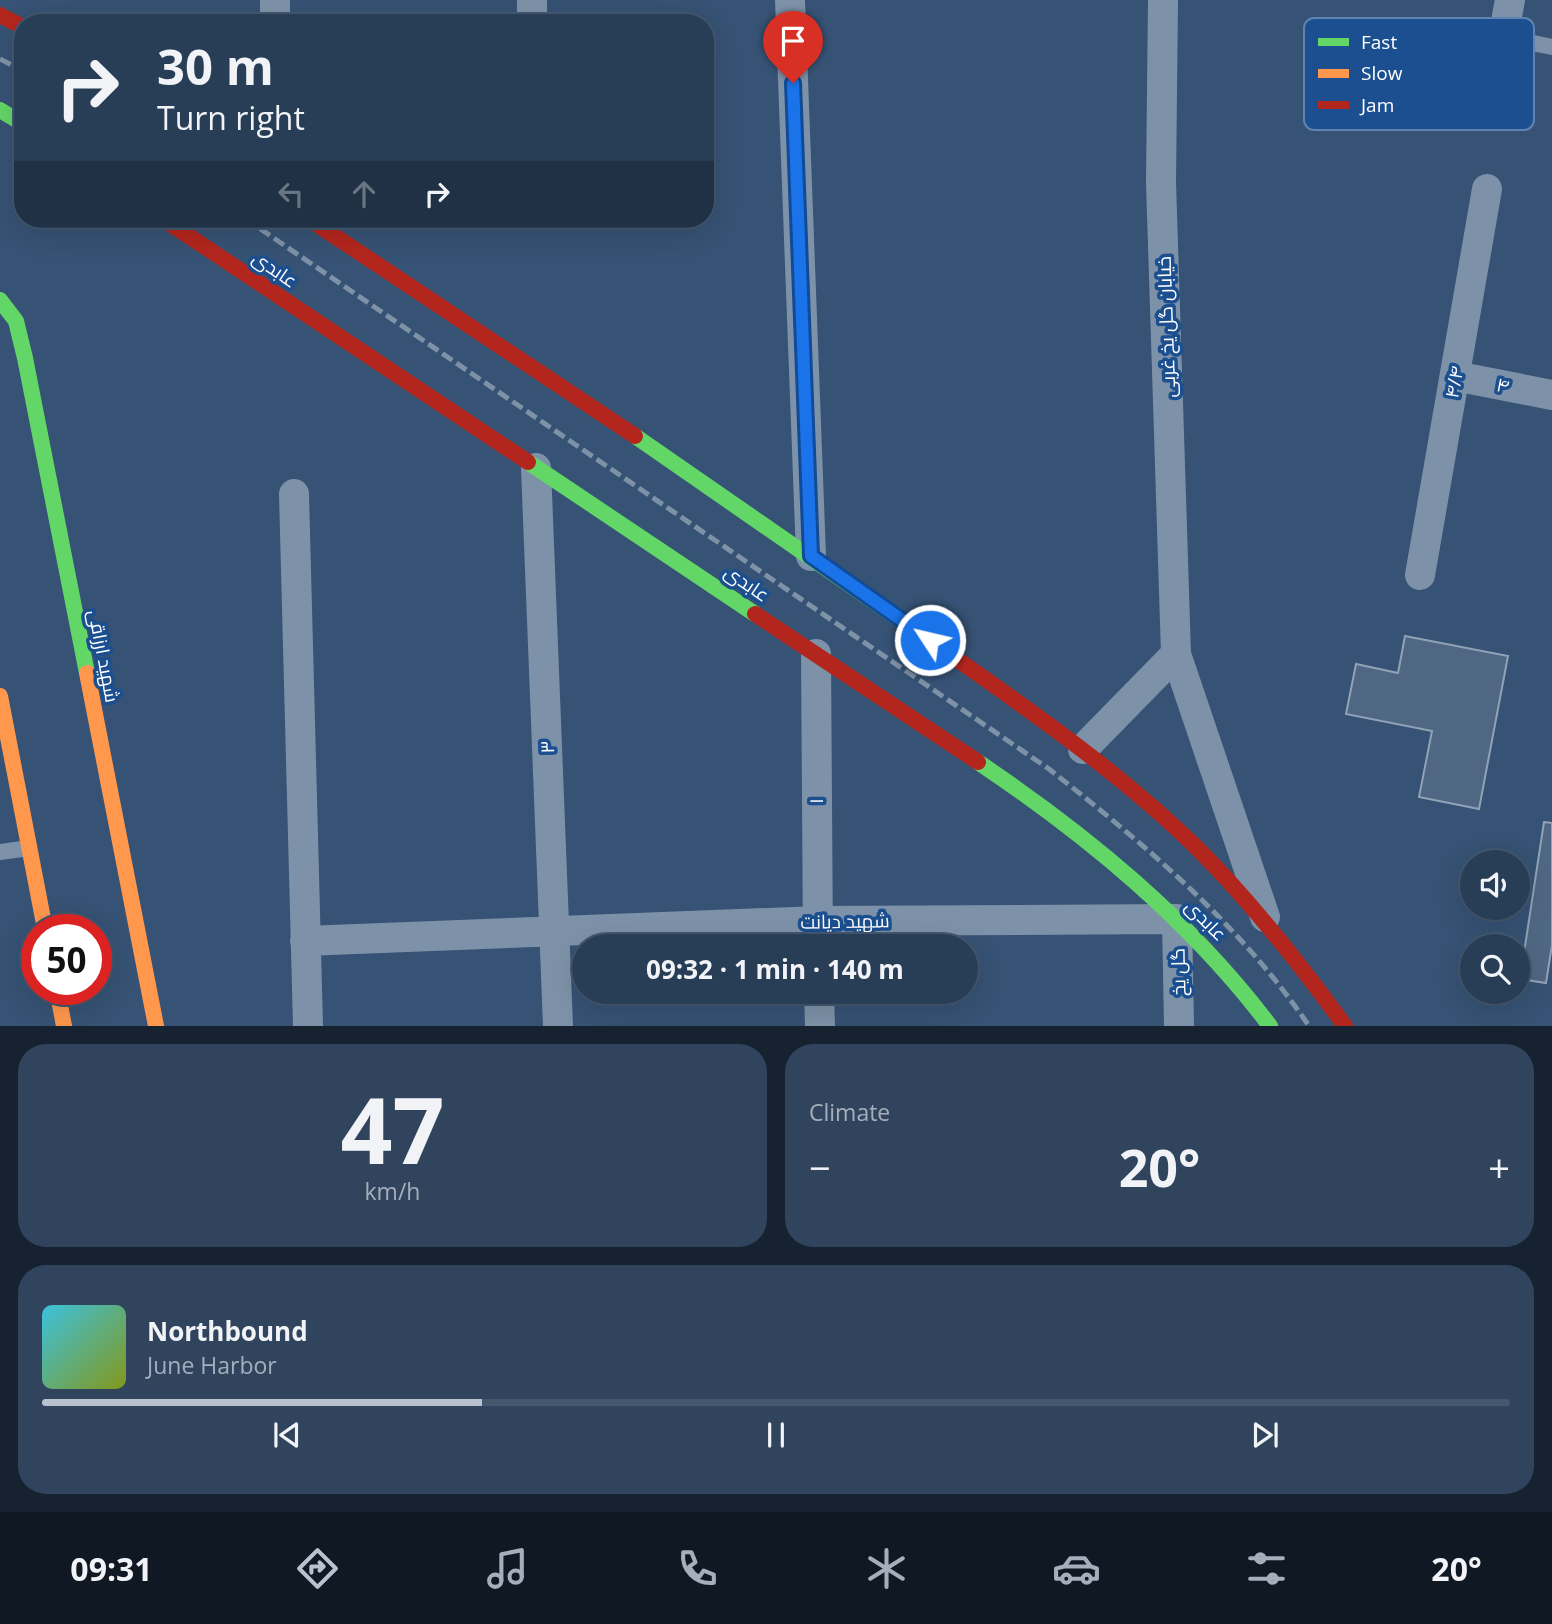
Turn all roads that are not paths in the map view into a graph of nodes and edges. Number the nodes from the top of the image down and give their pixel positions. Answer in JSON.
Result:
{"nodes":[{"id":1,"x":790,"y":0,"type":"edge"},
{"id":2,"x":1163,"y":0,"type":"edge"},
{"id":3,"x":1510,"y":0,"type":"edge"},
{"id":4,"x":1507,"y":18,"type":"edge"},
{"id":5,"x":1534,"y":43,"type":"edge"},
{"id":6,"x":1552,"y":47,"type":"edge"},
{"id":7,"x":1487,"y":189,"type":"dead end"},
{"id":8,"x":176,"y":228,"type":"edge"},
{"id":9,"x":322,"y":228,"type":"edge"},
{"id":10,"x":0,"y":300,"type":"edge"},
{"id":11,"x":1455,"y":376,"type":"junction"},
{"id":12,"x":1552,"y":395,"type":"edge"},
{"id":13,"x":536,"y":468,"type":"junction"},
{"id":14,"x":294,"y":494,"type":"dead end"},
{"id":15,"x":811,"y":556,"type":"junction"},
{"id":16,"x":1420,"y":575,"type":"dead end"},
{"id":17,"x":816,"y":654,"type":"junction"},
{"id":18,"x":1176,"y":654,"type":"junction"},
{"id":19,"x":0,"y":696,"type":"edge"},
{"id":20,"x":1083,"y":749,"type":"junction"},
{"id":21,"x":30,"y":848,"type":"junction"},
{"id":22,"x":0,"y":852,"type":"edge"},
{"id":23,"x":43,"y":914,"type":"edge"},
{"id":24,"x":1177,"y":919,"type":"junction"},
{"id":25,"x":1268,"y":924,"type":"junction"},
{"id":26,"x":554,"y":933,"type":"junction"},
{"id":27,"x":817,"y":934,"type":"edge"},
{"id":28,"x":305,"y":941,"type":"junction"},
{"id":29,"x":819,"y":1004,"type":"edge"},
{"id":30,"x":60,"y":1005,"type":"edge"},
{"id":31,"x":64,"y":1026,"type":"edge"},
{"id":32,"x":156,"y":1026,"type":"edge"},
{"id":33,"x":308,"y":1026,"type":"edge"},
{"id":34,"x":558,"y":1026,"type":"edge"},
{"id":35,"x":820,"y":1026,"type":"edge"},
{"id":36,"x":1179,"y":1026,"type":"edge"},
{"id":37,"x":1270,"y":1026,"type":"edge"},
{"id":38,"x":1345,"y":1026,"type":"edge"}],
"edges":[{"from":1,"to":15,"type":"street"},
{"from":2,"to":18,"type":"street","name":"خیابان گل یخ غربی"},
{"from":3,"to":4,"type":"street"},
{"from":5,"to":6,"type":"lane"},
{"from":7,"to":11,"type":"street","name":"۴/۴"},
{"from":8,"to":13,"type":"main road","name":"عابدی"},
{"from":9,"to":15,"type":"main road"},
{"from":10,"to":32,"type":"main road","name":"شهید ارزاقی"},
{"from":11,"to":12,"type":"street","name":"۴"},
{"from":11,"to":16,"type":"street","name":"۴/۴"},
{"from":13,"to":17,"type":"main road","name":"عابدی"},
{"from":13,"to":26,"type":"street","name":"۳"},
{"from":14,"to":28,"type":"street"},
{"from":15,"to":20,"type":"main road"},
{"from":17,"to":24,"type":"main road","name":"عابدی"},
{"from":17,"to":27,"type":"street","name":"۱"},
{"from":18,"to":20,"type":"street"},
{"from":18,"to":25,"type":"street","name":"خیابان گل یخ غربی"},
{"from":19,"to":21,"type":"main road"},
{"from":20,"to":25,"type":"main road"},
{"from":21,"to":22,"type":"lane"},
{"from":21,"to":23,"type":"main road"},
{"from":24,"to":27,"type":"street","name":"شهید دیانت"},
{"from":24,"to":36,"type":"street","name":"گل یخ"},
{"from":24,"to":37,"type":"main road","name":"عابدی"},
{"from":25,"to":38,"type":"main road"},
{"from":26,"to":27,"type":"street","name":"شهید دیانت"},
{"from":26,"to":28,"type":"street","name":"شهید دیانت"},
{"from":26,"to":34,"type":"street","name":"۳"},
{"from":28,"to":33,"type":"street"},
{"from":29,"to":35,"type":"street"},
{"from":30,"to":31,"type":"main road"}]}
